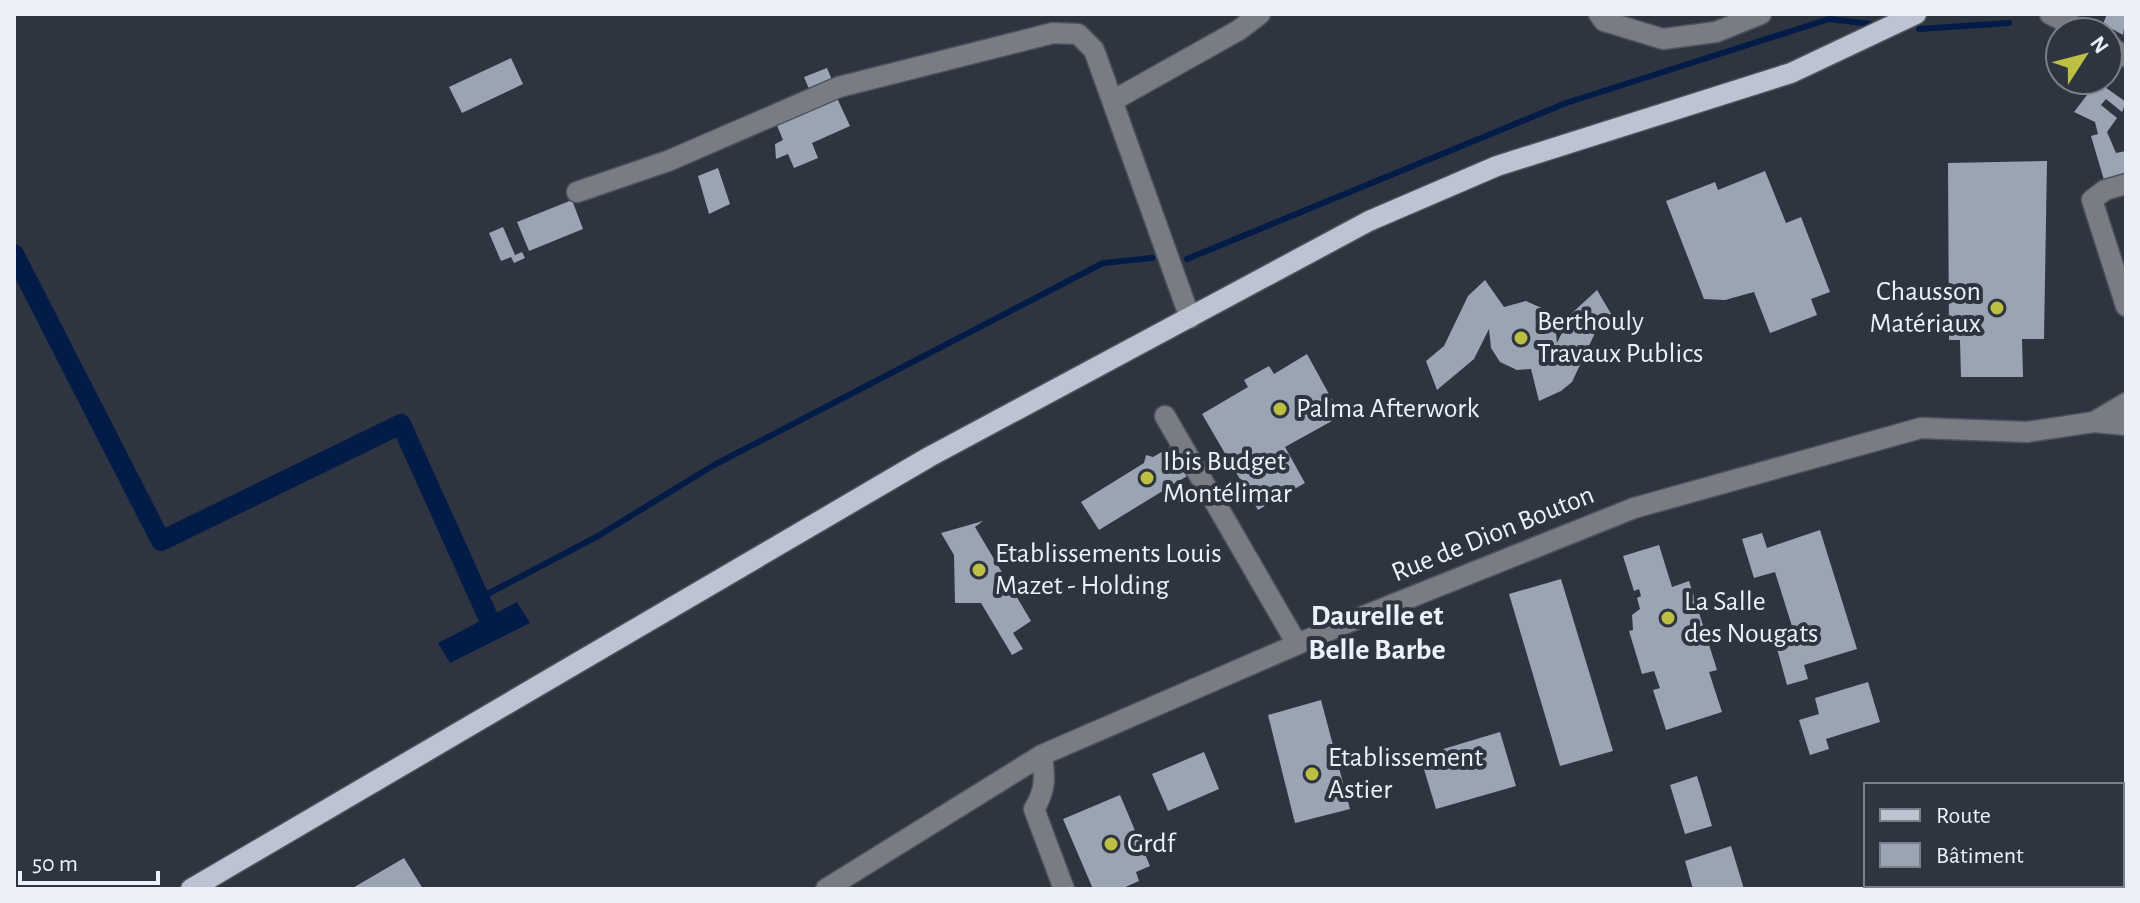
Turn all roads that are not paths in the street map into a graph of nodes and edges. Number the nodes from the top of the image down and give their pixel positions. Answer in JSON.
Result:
{"nodes":[{"id":1,"x":1260,"y":14,"type":"edge"},
{"id":2,"x":1599,"y":14,"type":"edge"},
{"id":3,"x":1761,"y":14,"type":"edge"},
{"id":4,"x":1916,"y":14,"type":"edge"},
{"id":5,"x":1114,"y":100,"type":"junction"},
{"id":6,"x":2126,"y":184,"type":"edge"},
{"id":7,"x":577,"y":192,"type":"dead end"},
{"id":8,"x":2126,"y":306,"type":"edge"},
{"id":9,"x":1190,"y":318,"type":"junction"},
{"id":10,"x":2126,"y":403,"type":"edge"},
{"id":11,"x":1165,"y":416,"type":"dead end"},
{"id":12,"x":2094,"y":422,"type":"junction"},
{"id":13,"x":2126,"y":425,"type":"edge"},
{"id":14,"x":1297,"y":644,"type":"junction"},
{"id":15,"x":1042,"y":755,"type":"junction"},
{"id":16,"x":191,"y":889,"type":"edge"},
{"id":17,"x":826,"y":889,"type":"edge"},
{"id":18,"x":1064,"y":889,"type":"edge"}],
"edges":[{"from":1,"to":5,"type":"street"},
{"from":2,"to":3,"type":"street"},
{"from":4,"to":9,"type":"main road"},
{"from":5,"to":7,"type":"street"},
{"from":5,"to":9,"type":"street"},
{"from":6,"to":8,"type":"street"},
{"from":9,"to":16,"type":"main road"},
{"from":10,"to":12,"type":"street","name":"Rue de Dion Bouton"},
{"from":11,"to":14,"type":"street"},
{"from":12,"to":13,"type":"street","name":"Rue de Dion Bouton"},
{"from":12,"to":14,"type":"street","name":"Rue de Dion Bouton"},
{"from":14,"to":15,"type":"street","name":"Rue de Dion Bouton"},
{"from":15,"to":17,"type":"street","name":"Rue de Dion Bouton"},
{"from":15,"to":18,"type":"street"}]}
